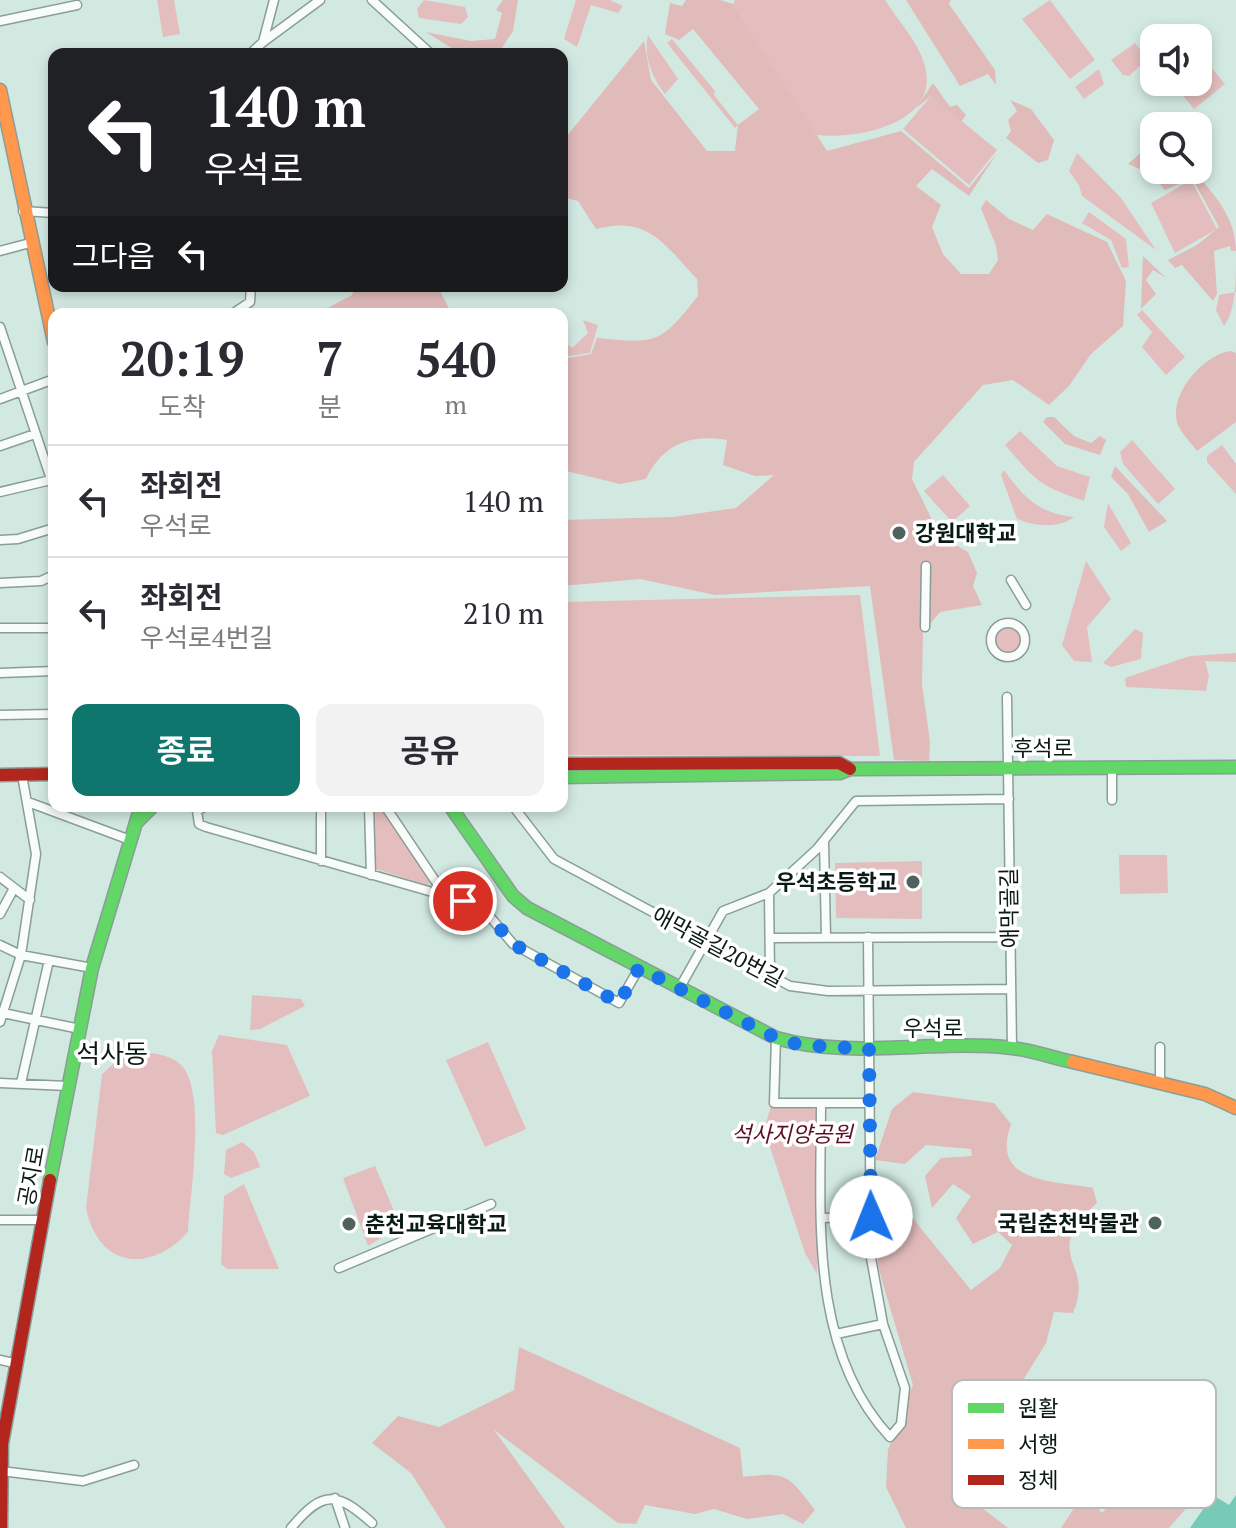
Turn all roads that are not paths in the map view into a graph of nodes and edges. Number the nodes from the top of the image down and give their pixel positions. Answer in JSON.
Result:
{"nodes":[{"id":1,"x":274,"y":0,"type":"edge"},
{"id":2,"x":320,"y":0,"type":"edge"},
{"id":3,"x":372,"y":0,"type":"edge"},
{"id":4,"x":77,"y":5,"type":"dead end"},
{"id":5,"x":0,"y":21,"type":"edge"},
{"id":6,"x":263,"y":42,"type":"junction"},
{"id":7,"x":256,"y":48,"type":"edge"},
{"id":8,"x":424,"y":48,"type":"edge"},
{"id":9,"x":0,"y":90,"type":"edge"},
{"id":10,"x":23,"y":211,"type":"junction"},
{"id":11,"x":48,"y":213,"type":"edge"},
{"id":12,"x":30,"y":243,"type":"junction"},
{"id":13,"x":0,"y":251,"type":"edge"},
{"id":14,"x":251,"y":292,"type":"edge"},
{"id":15,"x":241,"y":308,"type":"edge"},
{"id":16,"x":48,"y":317,"type":"edge"},
{"id":17,"x":0,"y":327,"type":"edge"},
{"id":18,"x":2,"y":343,"type":"edge"},
{"id":19,"x":48,"y":381,"type":"edge"},
{"id":20,"x":19,"y":393,"type":"junction"},
{"id":21,"x":0,"y":399,"type":"edge"},
{"id":22,"x":35,"y":434,"type":"junction"},
{"id":23,"x":0,"y":446,"type":"edge"},
{"id":24,"x":48,"y":470,"type":"edge"},
{"id":25,"x":48,"y":485,"type":"edge"},
{"id":26,"x":0,"y":492,"type":"edge"},
{"id":27,"x":48,"y":530,"type":"edge"},
{"id":28,"x":0,"y":540,"type":"edge"},
{"id":29,"x":926,"y":566,"type":"dead end"},
{"id":30,"x":48,"y":578,"type":"edge"},
{"id":31,"x":1011,"y":580,"type":"dead end"},
{"id":32,"x":0,"y":583,"type":"edge"},
{"id":33,"x":1026,"y":605,"type":"dead end"},
{"id":34,"x":1009,"y":624,"type":"joint"},
{"id":35,"x":925,"y":627,"type":"dead end"},
{"id":36,"x":0,"y":628,"type":"edge"},
{"id":37,"x":48,"y":628,"type":"edge"},
{"id":38,"x":48,"y":671,"type":"edge"},
{"id":39,"x":0,"y":673,"type":"edge"},
{"id":40,"x":1007,"y":697,"type":"dead end"},
{"id":41,"x":48,"y":714,"type":"edge"},
{"id":42,"x":0,"y":715,"type":"edge"},
{"id":43,"x":568,"y":764,"type":"edge"},
{"id":44,"x":1009,"y":767,"type":"junction"},
{"id":45,"x":1236,"y":767,"type":"edge"},
{"id":46,"x":1112,"y":768,"type":"junction"},
{"id":47,"x":850,"y":769,"type":"junction"},
{"id":48,"x":48,"y":774,"type":"edge"},
{"id":49,"x":0,"y":775,"type":"edge"},
{"id":50,"x":22,"y":775,"type":"junction"},
{"id":51,"x":568,"y":777,"type":"edge"},
{"id":52,"x":1009,"y":799,"type":"junction"},
{"id":53,"x":1112,"y":800,"type":"dead end"},
{"id":54,"x":28,"y":802,"type":"junction"},
{"id":55,"x":48,"y":809,"type":"edge"},
{"id":56,"x":55,"y":812,"type":"edge"},
{"id":57,"x":134,"y":812,"type":"edge"},
{"id":58,"x":139,"y":812,"type":"edge"},
{"id":59,"x":147,"y":812,"type":"edge"},
{"id":60,"x":197,"y":812,"type":"edge"},
{"id":61,"x":321,"y":812,"type":"edge"},
{"id":62,"x":369,"y":812,"type":"edge"},
{"id":63,"x":389,"y":812,"type":"edge"},
{"id":64,"x":454,"y":812,"type":"edge"},
{"id":65,"x":518,"y":812,"type":"edge"},
{"id":66,"x":135,"y":825,"type":"junction"},
{"id":67,"x":130,"y":840,"type":"junction"},
{"id":68,"x":824,"y":841,"type":"junction"},
{"id":69,"x":321,"y":861,"type":"junction"},
{"id":70,"x":371,"y":875,"type":"junction"},
{"id":71,"x":0,"y":877,"type":"edge"},
{"id":72,"x":13,"y":890,"type":"junction"},
{"id":73,"x":769,"y":893,"type":"junction"},
{"id":74,"x":446,"y":897,"type":"junction"},
{"id":75,"x":30,"y":900,"type":"junction"},
{"id":76,"x":0,"y":914,"type":"edge"},
{"id":77,"x":868,"y":937,"type":"junction"},
{"id":78,"x":1010,"y":937,"type":"junction"},
{"id":79,"x":771,"y":938,"type":"junction"},
{"id":80,"x":826,"y":938,"type":"junction"},
{"id":81,"x":704,"y":940,"type":"junction"},
{"id":82,"x":0,"y":945,"type":"edge"},
{"id":83,"x":21,"y":955,"type":"junction"},
{"id":84,"x":49,"y":960,"type":"junction"},
{"id":85,"x":92,"y":968,"type":"junction"},
{"id":86,"x":639,"y":968,"type":"junction"},
{"id":87,"x":770,"y":974,"type":"junction"},
{"id":88,"x":679,"y":989,"type":"junction"},
{"id":89,"x":1010,"y":989,"type":"junction"},
{"id":90,"x":869,"y":990,"type":"junction"},
{"id":91,"x":2,"y":1017,"type":"edge"},
{"id":92,"x":34,"y":1019,"type":"junction"},
{"id":93,"x":80,"y":1029,"type":"junction"},
{"id":94,"x":776,"y":1038,"type":"junction"},
{"id":95,"x":1160,"y":1047,"type":"dead end"},
{"id":96,"x":1012,"y":1048,"type":"junction"},
{"id":97,"x":869,"y":1049,"type":"junction"},
{"id":98,"x":1160,"y":1082,"type":"junction"},
{"id":99,"x":0,"y":1083,"type":"edge"},
{"id":100,"x":21,"y":1083,"type":"junction"},
{"id":101,"x":68,"y":1086,"type":"junction"},
{"id":102,"x":868,"y":1103,"type":"junction"},
{"id":103,"x":821,"y":1104,"type":"junction"},
{"id":104,"x":1236,"y":1108,"type":"edge"},
{"id":105,"x":491,"y":1204,"type":"dead end"},
{"id":106,"x":871,"y":1217,"type":"junction"},
{"id":107,"x":821,"y":1218,"type":"junction"},
{"id":108,"x":0,"y":1220,"type":"edge"},
{"id":109,"x":44,"y":1220,"type":"junction"},
{"id":110,"x":339,"y":1268,"type":"dead end"},
{"id":111,"x":883,"y":1324,"type":"junction"},
{"id":112,"x":836,"y":1334,"type":"junction"},
{"id":113,"x":0,"y":1360,"type":"edge"},
{"id":114,"x":14,"y":1363,"type":"junction"},
{"id":115,"x":134,"y":1465,"type":"dead end"},
{"id":116,"x":1,"y":1471,"type":"edge"},
{"id":117,"x":335,"y":1498,"type":"junction"},
{"id":118,"x":372,"y":1523,"type":"dead end"},
{"id":119,"x":1,"y":1528,"type":"edge"},
{"id":120,"x":291,"y":1528,"type":"edge"},
{"id":121,"x":345,"y":1528,"type":"edge"}],
"edges":[{"from":1,"to":6,"type":"street"},
{"from":2,"to":6,"type":"street"},
{"from":3,"to":8,"type":"street"},
{"from":4,"to":5,"type":"street"},
{"from":6,"to":7,"type":"street"},
{"from":9,"to":10,"type":"street"},
{"from":10,"to":11,"type":"street"},
{"from":10,"to":12,"type":"street"},
{"from":12,"to":13,"type":"street"},
{"from":12,"to":16,"type":"street"},
{"from":14,"to":15,"type":"street"},
{"from":17,"to":18,"type":"street"},
{"from":18,"to":20,"type":"street"},
{"from":19,"to":20,"type":"street"},
{"from":20,"to":21,"type":"street"},
{"from":20,"to":22,"type":"street"},
{"from":22,"to":23,"type":"street"},
{"from":22,"to":24,"type":"street"},
{"from":25,"to":26,"type":"street"},
{"from":27,"to":28,"type":"street"},
{"from":29,"to":35,"type":"street"},
{"from":30,"to":32,"type":"street"},
{"from":31,"to":33,"type":"street"},
{"from":34,"to":34,"type":"street"},
{"from":36,"to":37,"type":"street"},
{"from":38,"to":39,"type":"street"},
{"from":40,"to":44,"type":"street","name":"애막골길"},
{"from":41,"to":42,"type":"street"},
{"from":43,"to":47,"type":"street","name":"후석로"},
{"from":44,"to":46,"type":"street","name":"후석로"},
{"from":44,"to":47,"type":"street","name":"후석로"},
{"from":44,"to":52,"type":"street","name":"애막골길"},
{"from":45,"to":46,"type":"street","name":"후석로"},
{"from":46,"to":53,"type":"street"},
{"from":47,"to":51,"type":"street","name":"후석로"},
{"from":48,"to":50,"type":"street"},
{"from":49,"to":50,"type":"street"},
{"from":50,"to":54,"type":"street"},
{"from":52,"to":68,"type":"street"},
{"from":52,"to":78,"type":"street","name":"애막골길"},
{"from":54,"to":55,"type":"street"},
{"from":54,"to":75,"type":"street"},
{"from":56,"to":67,"type":"street"},
{"from":57,"to":66,"type":"street"},
{"from":58,"to":66,"type":"street","name":"공지로"},
{"from":59,"to":66,"type":"street"},
{"from":60,"to":69,"type":"street"},
{"from":61,"to":69,"type":"street"},
{"from":62,"to":70,"type":"street"},
{"from":63,"to":74,"type":"street"},
{"from":64,"to":86,"type":"street","name":"우석로"},
{"from":65,"to":81,"type":"street","name":"애막골길20번길"},
{"from":66,"to":67,"type":"street","name":"공지로"},
{"from":67,"to":85,"type":"street","name":"공지로"},
{"from":68,"to":73,"type":"street"},
{"from":68,"to":80,"type":"street"},
{"from":69,"to":70,"type":"street"},
{"from":70,"to":74,"type":"street"},
{"from":71,"to":72,"type":"street"},
{"from":72,"to":75,"type":"street"},
{"from":72,"to":76,"type":"street"},
{"from":73,"to":79,"type":"street"},
{"from":73,"to":81,"type":"street"},
{"from":74,"to":86,"type":"street"},
{"from":75,"to":83,"type":"street"},
{"from":77,"to":78,"type":"street"},
{"from":77,"to":80,"type":"street"},
{"from":77,"to":90,"type":"street"},
{"from":78,"to":89,"type":"street","name":"애막골길"},
{"from":79,"to":80,"type":"street"},
{"from":79,"to":87,"type":"street"},
{"from":81,"to":87,"type":"street","name":"애막골길20번길"},
{"from":81,"to":88,"type":"street"},
{"from":82,"to":83,"type":"street"},
{"from":83,"to":84,"type":"street"},
{"from":83,"to":91,"type":"street"},
{"from":84,"to":85,"type":"street"},
{"from":84,"to":92,"type":"street"},
{"from":85,"to":93,"type":"street","name":"공지로"},
{"from":86,"to":88,"type":"street","name":"우석로"},
{"from":87,"to":90,"type":"street","name":"애막골길20번길"},
{"from":88,"to":94,"type":"street","name":"우석로"},
{"from":89,"to":90,"type":"street","name":"애막골길20번길"},
{"from":89,"to":96,"type":"street","name":"애막골길"},
{"from":90,"to":97,"type":"street"},
{"from":91,"to":92,"type":"street"},
{"from":92,"to":93,"type":"street"},
{"from":92,"to":100,"type":"street"},
{"from":93,"to":101,"type":"street","name":"공지로"},
{"from":94,"to":97,"type":"street","name":"우석로"},
{"from":94,"to":103,"type":"street"},
{"from":95,"to":98,"type":"street"},
{"from":96,"to":97,"type":"street","name":"우석로"},
{"from":96,"to":98,"type":"street","name":"우석로"},
{"from":97,"to":102,"type":"street"},
{"from":98,"to":104,"type":"street","name":"우석로"},
{"from":99,"to":100,"type":"street"},
{"from":100,"to":101,"type":"street"},
{"from":101,"to":109,"type":"street","name":"공지로"},
{"from":102,"to":103,"type":"street"},
{"from":102,"to":106,"type":"street"},
{"from":103,"to":107,"type":"street"},
{"from":105,"to":110,"type":"street"},
{"from":106,"to":107,"type":"street"},
{"from":106,"to":111,"type":"street"},
{"from":107,"to":112,"type":"street"},
{"from":108,"to":109,"type":"street"},
{"from":109,"to":114,"type":"street","name":"공지로"},
{"from":111,"to":112,"type":"street"},
{"from":111,"to":112,"type":"street"},
{"from":113,"to":114,"type":"street"},
{"from":114,"to":116,"type":"street","name":"공지로"},
{"from":115,"to":116,"type":"street"},
{"from":116,"to":119,"type":"street","name":"공지로"},
{"from":117,"to":118,"type":"street"},
{"from":117,"to":120,"type":"street"},
{"from":117,"to":121,"type":"street"}]}
